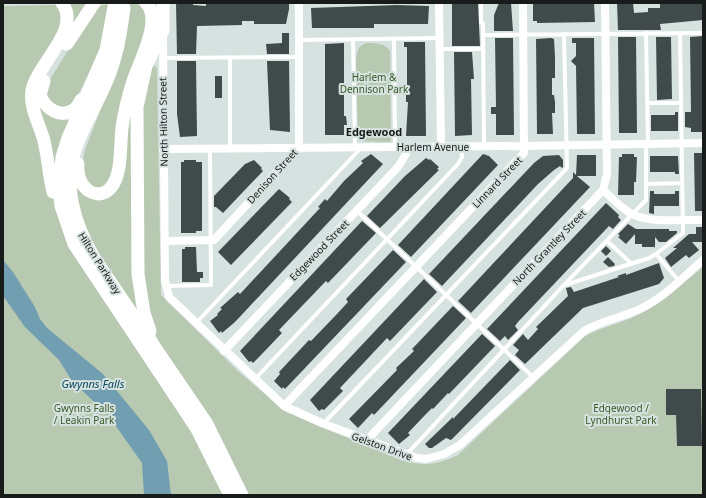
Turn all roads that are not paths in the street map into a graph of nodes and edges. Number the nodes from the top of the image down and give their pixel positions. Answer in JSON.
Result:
{"nodes":[{"id":1,"x":62,"y":3,"type":"edge"},
{"id":2,"x":94,"y":3,"type":"edge"},
{"id":3,"x":146,"y":3,"type":"edge"},
{"id":4,"x":163,"y":3,"type":"edge"},
{"id":5,"x":299,"y":3,"type":"edge"},
{"id":6,"x":439,"y":3,"type":"edge"},
{"id":7,"x":481,"y":3,"type":"edge"},
{"id":8,"x":523,"y":3,"type":"edge"},
{"id":9,"x":605,"y":3,"type":"edge"},
{"id":10,"x":162,"y":30,"type":"junction"},
{"id":11,"x":703,"y":32,"type":"edge"},
{"id":12,"x":646,"y":33,"type":"junction"},
{"id":13,"x":680,"y":33,"type":"junction"},
{"id":14,"x":564,"y":34,"type":"junction"},
{"id":15,"x":605,"y":34,"type":"junction"},
{"id":16,"x":483,"y":35,"type":"junction"},
{"id":17,"x":524,"y":35,"type":"junction"},
{"id":18,"x":394,"y":38,"type":"junction"},
{"id":19,"x":440,"y":38,"type":"junction"},
{"id":20,"x":354,"y":39,"type":"junction"},
{"id":21,"x":299,"y":40,"type":"junction"},
{"id":22,"x":440,"y":49,"type":"junction"},
{"id":23,"x":483,"y":49,"type":"junction"},
{"id":24,"x":230,"y":57,"type":"junction"},
{"id":25,"x":299,"y":57,"type":"junction"},
{"id":26,"x":163,"y":58,"type":"junction"},
{"id":27,"x":95,"y":78,"type":"junction"},
{"id":28,"x":681,"y":103,"type":"junction"},
{"id":29,"x":647,"y":104,"type":"junction"},
{"id":30,"x":87,"y":123,"type":"junction"},
{"id":31,"x":681,"y":143,"type":"junction"},
{"id":32,"x":703,"y":143,"type":"edge"},
{"id":33,"x":647,"y":144,"type":"junction"},
{"id":34,"x":607,"y":145,"type":"junction"},
{"id":35,"x":441,"y":146,"type":"junction"},
{"id":36,"x":461,"y":146,"type":"junction"},
{"id":37,"x":484,"y":146,"type":"junction"},
{"id":38,"x":524,"y":146,"type":"junction"},
{"id":39,"x":566,"y":146,"type":"junction"},
{"id":40,"x":358,"y":147,"type":"junction"},
{"id":41,"x":395,"y":147,"type":"junction"},
{"id":42,"x":407,"y":147,"type":"junction"},
{"id":43,"x":210,"y":148,"type":"junction"},
{"id":44,"x":230,"y":148,"type":"junction"},
{"id":45,"x":299,"y":148,"type":"junction"},
{"id":46,"x":163,"y":149,"type":"junction"},
{"id":47,"x":682,"y":183,"type":"junction"},
{"id":48,"x":646,"y":184,"type":"junction"},
{"id":49,"x":603,"y":190,"type":"junction"},
{"id":50,"x":356,"y":211,"type":"junction"},
{"id":51,"x":632,"y":214,"type":"junction"},
{"id":52,"x":682,"y":220,"type":"junction"},
{"id":53,"x":703,"y":220,"type":"edge"},
{"id":54,"x":66,"y":225,"type":"junction"},
{"id":55,"x":386,"y":239,"type":"junction"},
{"id":56,"x":210,"y":240,"type":"junction"},
{"id":57,"x":165,"y":241,"type":"junction"},
{"id":58,"x":607,"y":241,"type":"junction"},
{"id":59,"x":656,"y":254,"type":"junction"},
{"id":60,"x":703,"y":260,"type":"edge"},
{"id":61,"x":632,"y":264,"type":"junction"},
{"id":62,"x":416,"y":267,"type":"junction"},
{"id":63,"x":679,"y":281,"type":"junction"},
{"id":64,"x":165,"y":286,"type":"junction"},
{"id":65,"x":563,"y":286,"type":"junction"},
{"id":66,"x":446,"y":295,"type":"junction"},
{"id":67,"x":196,"y":324,"type":"junction"},
{"id":68,"x":476,"y":324,"type":"junction"},
{"id":69,"x":156,"y":348,"type":"junction"},
{"id":70,"x":504,"y":349,"type":"junction"},
{"id":71,"x":224,"y":350,"type":"junction"},
{"id":72,"x":533,"y":377,"type":"junction"},
{"id":73,"x":254,"y":379,"type":"junction"},
{"id":74,"x":284,"y":406,"type":"junction"},
{"id":75,"x":324,"y":424,"type":"junction"},
{"id":76,"x":366,"y":440,"type":"junction"},
{"id":77,"x":406,"y":456,"type":"junction"},
{"id":78,"x":230,"y":495,"type":"edge"},
{"id":79,"x":242,"y":495,"type":"edge"}],
"edges":[{"from":1,"to":54,"type":"main road"},
{"from":2,"to":27,"type":"main road"},
{"from":3,"to":30,"type":"main road"},
{"from":4,"to":10,"type":"main road","name":"North Hilton Street"},
{"from":5,"to":21,"type":"street","name":"Denison Street"},
{"from":6,"to":19,"type":"street"},
{"from":7,"to":16,"type":"lane"},
{"from":8,"to":17,"type":"street","name":"Linnard Street"},
{"from":9,"to":15,"type":"street"},
{"from":10,"to":26,"type":"street","name":"North Hilton Street"},
{"from":10,"to":69,"type":"main road"},
{"from":11,"to":13,"type":"lane"},
{"from":12,"to":13,"type":"lane"},
{"from":12,"to":15,"type":"lane"},
{"from":12,"to":29,"type":"lane"},
{"from":13,"to":28,"type":"lane"},
{"from":14,"to":15,"type":"lane"},
{"from":14,"to":17,"type":"lane"},
{"from":14,"to":39,"type":"lane"},
{"from":15,"to":34,"type":"street"},
{"from":16,"to":17,"type":"lane"},
{"from":16,"to":23,"type":"lane"},
{"from":17,"to":38,"type":"street","name":"Linnard Street"},
{"from":18,"to":19,"type":"lane"},
{"from":18,"to":20,"type":"lane"},
{"from":18,"to":41,"type":"lane"},
{"from":19,"to":22,"type":"street"},
{"from":20,"to":21,"type":"lane"},
{"from":20,"to":40,"type":"lane"},
{"from":21,"to":25,"type":"street","name":"Denison Street"},
{"from":22,"to":23,"type":"lane"},
{"from":22,"to":35,"type":"street"},
{"from":23,"to":37,"type":"lane"},
{"from":24,"to":25,"type":"lane"},
{"from":24,"to":26,"type":"lane"},
{"from":24,"to":44,"type":"lane"},
{"from":25,"to":45,"type":"street","name":"Denison Street"},
{"from":26,"to":46,"type":"street","name":"North Hilton Street"},
{"from":27,"to":30,"type":"main road","name":"Hilton Parkway"},
{"from":27,"to":54,"type":"main road","name":"Hilton Parkway"},
{"from":28,"to":29,"type":"lane"},
{"from":28,"to":31,"type":"lane"},
{"from":29,"to":33,"type":"lane"},
{"from":30,"to":69,"type":"main road","name":"Hilton Parkway"},
{"from":31,"to":32,"type":"street","name":"Harlem Avenue"},
{"from":31,"to":33,"type":"street","name":"Harlem Avenue"},
{"from":31,"to":47,"type":"lane"},
{"from":33,"to":34,"type":"street","name":"Harlem Avenue"},
{"from":33,"to":48,"type":"lane"},
{"from":34,"to":39,"type":"street","name":"Harlem Avenue"},
{"from":34,"to":49,"type":"street"},
{"from":35,"to":36,"type":"street","name":"Harlem Avenue"},
{"from":35,"to":42,"type":"street","name":"Harlem Avenue"},
{"from":36,"to":37,"type":"street","name":"Harlem Avenue"},
{"from":36,"to":55,"type":"lane"},
{"from":37,"to":38,"type":"street","name":"Harlem Avenue"},
{"from":38,"to":39,"type":"street","name":"Harlem Avenue"},
{"from":38,"to":62,"type":"street","name":"Linnard Street"},
{"from":39,"to":66,"type":"lane"},
{"from":40,"to":41,"type":"street","name":"Harlem Avenue"},
{"from":40,"to":45,"type":"street","name":"Harlem Avenue"},
{"from":40,"to":67,"type":"lane"},
{"from":41,"to":42,"type":"street","name":"Harlem Avenue"},
{"from":42,"to":50,"type":"street","name":"Edgewood Street"},
{"from":43,"to":44,"type":"street","name":"Harlem Avenue"},
{"from":43,"to":46,"type":"street","name":"Harlem Avenue"},
{"from":43,"to":56,"type":"lane"},
{"from":44,"to":45,"type":"street","name":"Harlem Avenue"},
{"from":45,"to":56,"type":"street","name":"Denison Street"},
{"from":46,"to":57,"type":"street","name":"North Hilton Street"},
{"from":47,"to":48,"type":"lane"},
{"from":47,"to":52,"type":"lane"},
{"from":48,"to":51,"type":"lane"},
{"from":49,"to":51,"type":"street"},
{"from":49,"to":68,"type":"street","name":"North Grantley Street"},
{"from":50,"to":55,"type":"lane"},
{"from":50,"to":71,"type":"street","name":"Edgewood Street"},
{"from":51,"to":52,"type":"street"},
{"from":51,"to":58,"type":"lane"},
{"from":52,"to":53,"type":"street"},
{"from":52,"to":59,"type":"lane"},
{"from":54,"to":78,"type":"main road","name":"Hilton Parkway"},
{"from":55,"to":62,"type":"lane"},
{"from":55,"to":73,"type":"lane"},
{"from":56,"to":57,"type":"street"},
{"from":56,"to":64,"type":"lane"},
{"from":57,"to":64,"type":"street"},
{"from":58,"to":61,"type":"lane"},
{"from":58,"to":65,"type":"lane"},
{"from":59,"to":61,"type":"lane"},
{"from":59,"to":63,"type":"lane"},
{"from":60,"to":63,"type":"street","name":"Gelston Drive"},
{"from":61,"to":65,"type":"lane"},
{"from":62,"to":66,"type":"lane"},
{"from":62,"to":74,"type":"street","name":"Linnard Street"},
{"from":63,"to":72,"type":"street","name":"Gelston Drive"},
{"from":64,"to":67,"type":"street","name":"Gelston Drive"},
{"from":65,"to":70,"type":"lane"},
{"from":66,"to":68,"type":"lane"},
{"from":66,"to":75,"type":"lane"},
{"from":67,"to":71,"type":"street","name":"Gelston Drive"},
{"from":68,"to":70,"type":"lane"},
{"from":68,"to":76,"type":"street","name":"North Grantley Street"},
{"from":69,"to":79,"type":"main road","name":"Hilton Parkway"},
{"from":70,"to":72,"type":"lane"},
{"from":70,"to":77,"type":"lane"},
{"from":71,"to":73,"type":"street","name":"Gelston Drive"},
{"from":72,"to":77,"type":"street","name":"Gelston Drive"},
{"from":73,"to":74,"type":"street","name":"Gelston Drive"},
{"from":74,"to":75,"type":"street","name":"Gelston Drive"},
{"from":75,"to":76,"type":"street","name":"Gelston Drive"},
{"from":76,"to":77,"type":"street","name":"Gelston Drive"}]}
